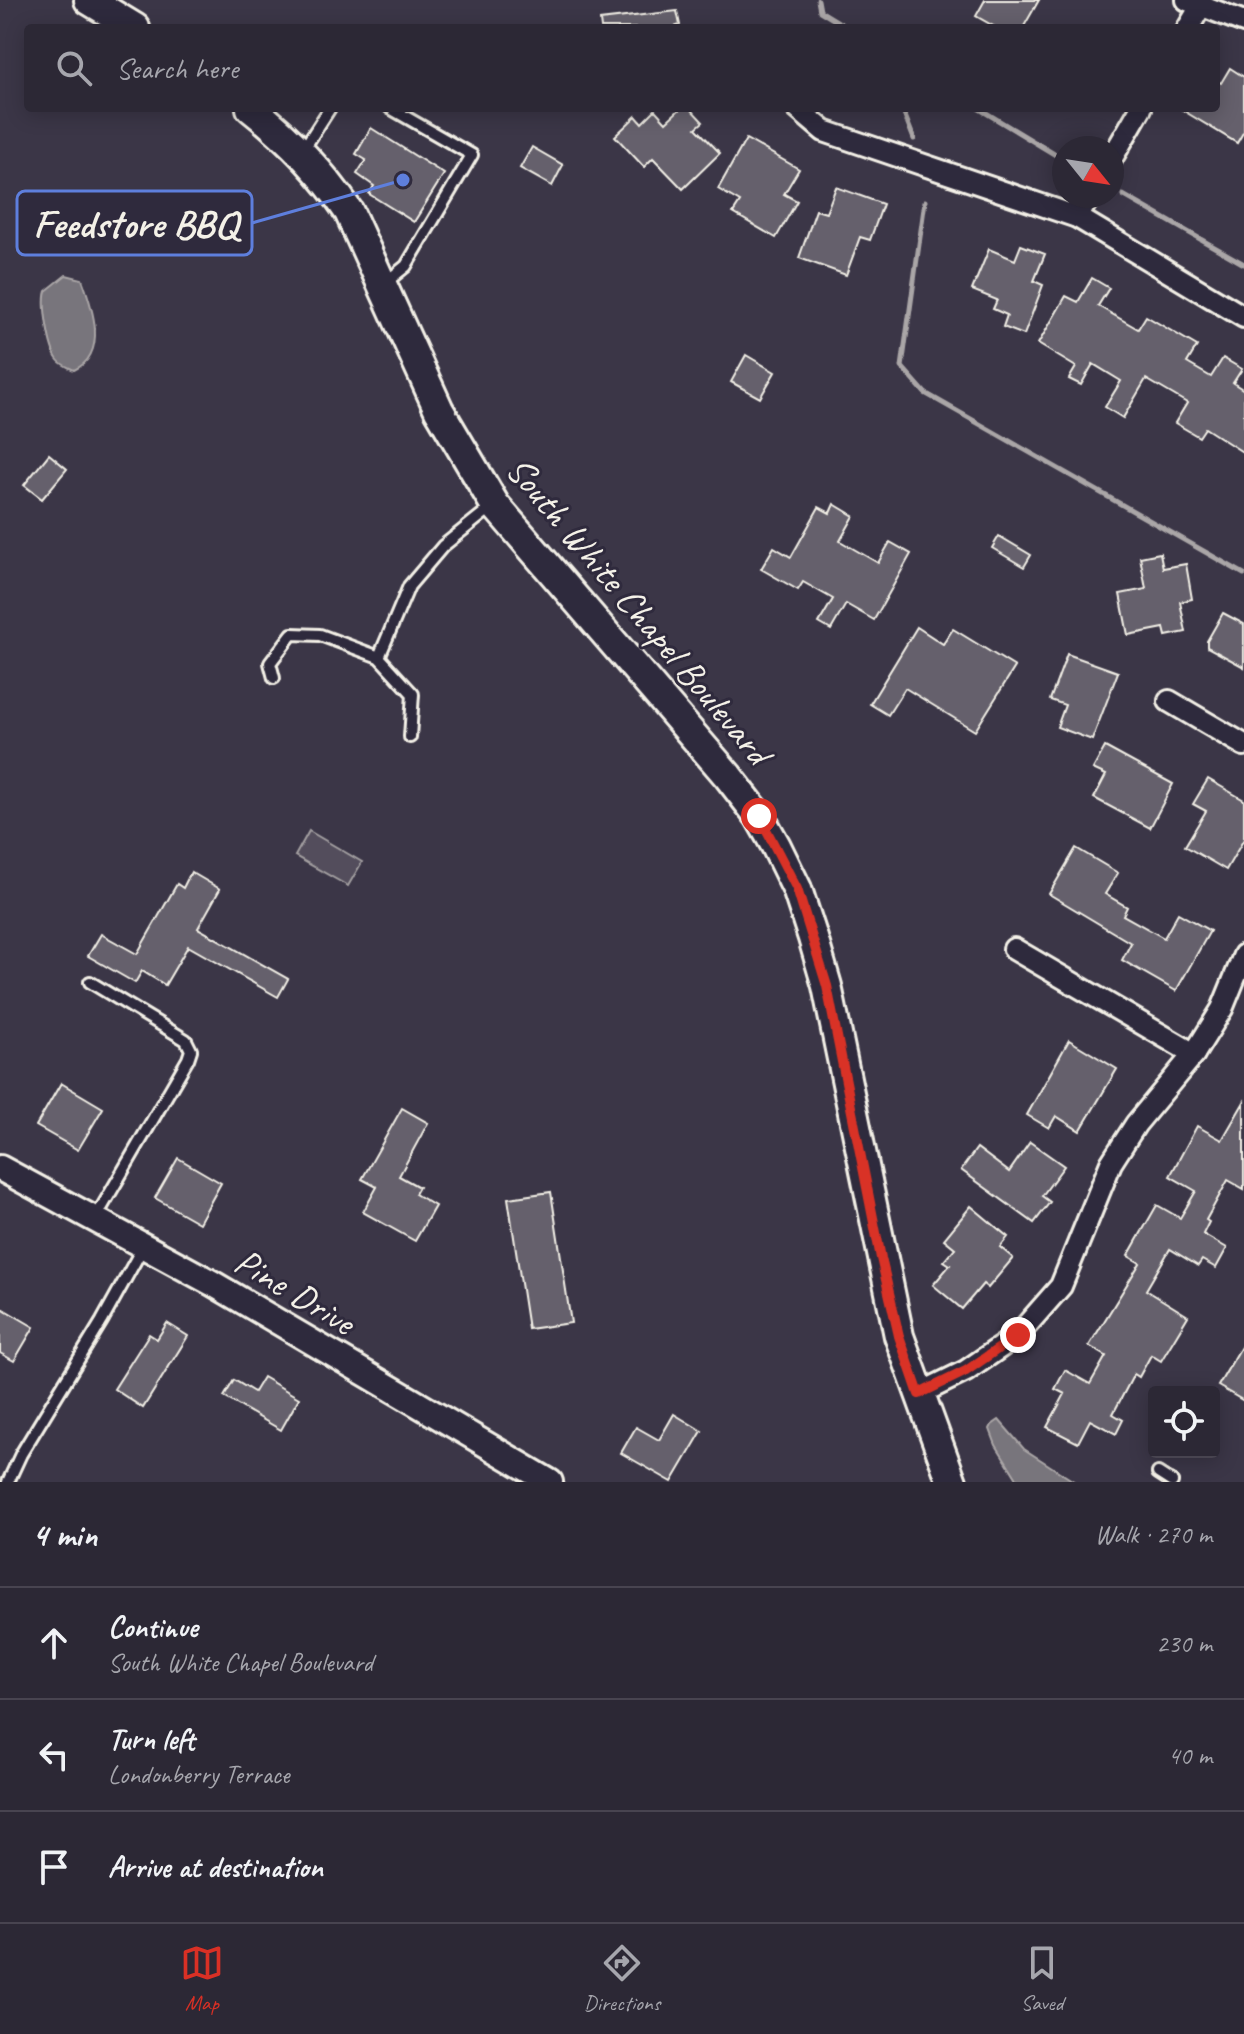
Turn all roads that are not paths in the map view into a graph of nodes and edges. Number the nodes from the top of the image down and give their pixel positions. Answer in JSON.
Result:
{"nodes":[{"id":1,"x":93,"y":1,"type":"edge"},
{"id":2,"x":1194,"y":3,"type":"edge"},
{"id":3,"x":1244,"y":22,"type":"edge"},
{"id":4,"x":129,"y":24,"type":"edge"},
{"id":5,"x":1189,"y":24,"type":"edge"},
{"id":6,"x":256,"y":112,"type":"edge"},
{"id":7,"x":328,"y":112,"type":"edge"},
{"id":8,"x":397,"y":112,"type":"edge"},
{"id":9,"x":802,"y":112,"type":"edge"},
{"id":10,"x":1139,"y":112,"type":"edge"},
{"id":11,"x":1124,"y":137,"type":"edge"},
{"id":12,"x":302,"y":153,"type":"junction"},
{"id":13,"x":1083,"y":208,"type":"edge"},
{"id":14,"x":1077,"y":217,"type":"junction"},
{"id":15,"x":384,"y":284,"type":"junction"},
{"id":16,"x":1244,"y":317,"type":"edge"},
{"id":17,"x":495,"y":505,"type":"junction"},
{"id":18,"x":379,"y":657,"type":"junction"},
{"id":19,"x":274,"y":678,"type":"dead end"},
{"id":20,"x":1169,"y":701,"type":"dead end"},
{"id":21,"x":410,"y":737,"type":"dead end"},
{"id":22,"x":1244,"y":745,"type":"edge"},
{"id":23,"x":1014,"y":949,"type":"dead end"},
{"id":24,"x":1244,"y":955,"type":"edge"},
{"id":25,"x":90,"y":982,"type":"dead end"},
{"id":26,"x":1194,"y":1054,"type":"junction"},
{"id":27,"x":0,"y":1168,"type":"edge"},
{"id":28,"x":95,"y":1219,"type":"junction"},
{"id":29,"x":144,"y":1246,"type":"junction"},
{"id":30,"x":919,"y":1394,"type":"junction"},
{"id":31,"x":1158,"y":1473,"type":"dead end"},
{"id":32,"x":546,"y":1481,"type":"edge"},
{"id":33,"x":8,"y":1482,"type":"edge"},
{"id":34,"x":952,"y":1482,"type":"edge"},
{"id":35,"x":1172,"y":1482,"type":"edge"}],
"edges":[{"from":1,"to":4,"type":"main road"},
{"from":2,"to":3,"type":"street"},
{"from":2,"to":5,"type":"street"},
{"from":6,"to":12,"type":"main road","name":"South White Chapel Boulevard"},
{"from":7,"to":12,"type":"lane"},
{"from":8,"to":15,"type":"lane"},
{"from":9,"to":14,"type":"street"},
{"from":10,"to":11,"type":"street"},
{"from":12,"to":15,"type":"main road","name":"South White Chapel Boulevard"},
{"from":13,"to":14,"type":"street"},
{"from":14,"to":16,"type":"street"},
{"from":15,"to":17,"type":"main road","name":"South White Chapel Boulevard"},
{"from":17,"to":18,"type":"lane"},
{"from":17,"to":30,"type":"main road","name":"South White Chapel Boulevard"},
{"from":18,"to":19,"type":"lane"},
{"from":18,"to":21,"type":"lane"},
{"from":20,"to":22,"type":"street"},
{"from":23,"to":26,"type":"street"},
{"from":24,"to":26,"type":"street"},
{"from":25,"to":28,"type":"lane"},
{"from":26,"to":30,"type":"street"},
{"from":27,"to":28,"type":"street","name":"Pine Drive"},
{"from":28,"to":29,"type":"street","name":"Pine Drive"},
{"from":29,"to":32,"type":"street","name":"Pine Drive"},
{"from":29,"to":33,"type":"lane"},
{"from":30,"to":34,"type":"main road","name":"South White Chapel Boulevard"},
{"from":31,"to":35,"type":"lane"}]}
